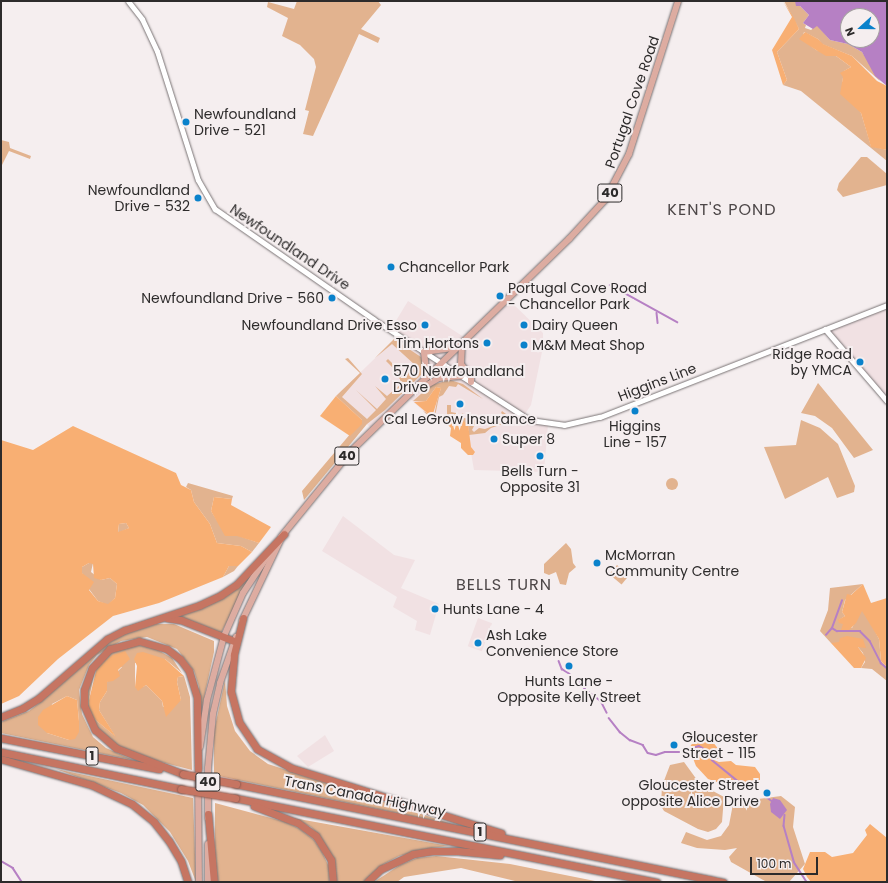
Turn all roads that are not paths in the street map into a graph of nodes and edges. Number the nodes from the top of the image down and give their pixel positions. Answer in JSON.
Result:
{"nodes":[{"id":1,"x":128,"y":1,"type":"edge"},
{"id":2,"x":678,"y":1,"type":"edge"},
{"id":3,"x":887,"y":305,"type":"edge"},
{"id":4,"x":825,"y":328,"type":"junction"},
{"id":5,"x":460,"y":346,"type":"junction"},
{"id":6,"x":424,"y":352,"type":"junction"},
{"id":7,"x":442,"y":363,"type":"junction"},
{"id":8,"x":461,"y":376,"type":"junction"},
{"id":9,"x":427,"y":377,"type":"junction"},
{"id":10,"x":471,"y":382,"type":"junction"},
{"id":11,"x":419,"y":385,"type":"junction"},
{"id":12,"x":887,"y":401,"type":"edge"},
{"id":13,"x":284,"y":534,"type":"junction"},
{"id":14,"x":243,"y":618,"type":"junction"},
{"id":15,"x":153,"y":620,"type":"junction"},
{"id":16,"x":224,"y":636,"type":"junction"},
{"id":17,"x":234,"y":641,"type":"junction"},
{"id":18,"x":1,"y":717,"type":"edge"},
{"id":19,"x":1,"y":738,"type":"edge"},
{"id":20,"x":1,"y":752,"type":"edge"},
{"id":21,"x":1,"y":759,"type":"edge"},
{"id":22,"x":198,"y":769,"type":"junction"},
{"id":23,"x":183,"y":774,"type":"junction"},
{"id":24,"x":235,"y":798,"type":"junction"},
{"id":25,"x":208,"y":814,"type":"junction"},
{"id":26,"x":543,"y":846,"type":"junction"},
{"id":27,"x":541,"y":859,"type":"junction"},
{"id":28,"x":188,"y":882,"type":"edge"},
{"id":29,"x":199,"y":882,"type":"edge"},
{"id":30,"x":208,"y":882,"type":"edge"},
{"id":31,"x":214,"y":882,"type":"edge"},
{"id":32,"x":333,"y":882,"type":"edge"},
{"id":33,"x":367,"y":882,"type":"edge"},
{"id":34,"x":657,"y":882,"type":"edge"},
{"id":35,"x":723,"y":882,"type":"edge"}],
"edges":[{"from":1,"to":6,"type":"street","name":"Newfoundland Drive"},
{"from":2,"to":5,"type":"main road","name":"Portugal Cove Road","number":"40"},
{"from":3,"to":4,"type":"street","name":"Higgins Line"},
{"from":4,"to":10,"type":"street","name":"Higgins Line"},
{"from":4,"to":12,"type":"street"},
{"from":5,"to":6,"type":"main road"},
{"from":5,"to":7,"type":"main road","name":"Portugal Cove Road","number":"40"},
{"from":5,"to":10,"type":"main road"},
{"from":6,"to":7,"type":"street","name":"Newfoundland Drive"},
{"from":6,"to":9,"type":"main road"},
{"from":7,"to":8,"type":"street","name":"Higgins Line"},
{"from":7,"to":9,"type":"main road","name":"Portugal Cove Road","number":"40"},
{"from":8,"to":10,"type":"street","name":"Higgins Line"},
{"from":8,"to":11,"type":"main road"},
{"from":9,"to":11,"type":"main road","name":"Portugal Cove Road","number":"40"},
{"from":11,"to":13,"type":"main road","name":"Portugal Cove Road","number":"40"},
{"from":13,"to":14,"type":"main road","name":"Portugal Cove Road","number":"40"},
{"from":13,"to":15,"type":"highway"},
{"from":13,"to":16,"type":"main road","name":"Portugal Cove Road","number":"40"},
{"from":14,"to":17,"type":"main road","name":"Portugal Cove Road","number":"40"},
{"from":14,"to":26,"type":"highway"},
{"from":15,"to":16,"type":"highway"},
{"from":15,"to":18,"type":"highway"},
{"from":16,"to":17,"type":"highway"},
{"from":16,"to":22,"type":"main road","name":"Portugal Cove Road","number":"40"},
{"from":17,"to":25,"type":"main road","name":"Portugal Cove Road","number":"40"},
{"from":19,"to":23,"type":"highway","name":"Trans Canada Highway","number":"1"},
{"from":20,"to":24,"type":"highway","name":"Trans Canada Highway","number":"1","bridge":true},
{"from":21,"to":28,"type":"highway"},
{"from":22,"to":23,"type":"highway"},
{"from":22,"to":29,"type":"main road","name":"Portugal Cove Road","number":"40"},
{"from":23,"to":26,"type":"highway","name":"Trans Canada Highway","number":"1","bridge":true},
{"from":24,"to":27,"type":"highway","name":"Trans Canada Highway","number":"1"},
{"from":24,"to":32,"type":"highway"},
{"from":25,"to":30,"type":"main road","name":"Portugal Cove Road","number":"40"},
{"from":25,"to":31,"type":"highway"},
{"from":26,"to":35,"type":"highway","name":"Trans Canada Highway","number":"1"},
{"from":27,"to":33,"type":"highway"},
{"from":27,"to":34,"type":"highway","name":"Trans Canada Highway","number":"1"}]}
